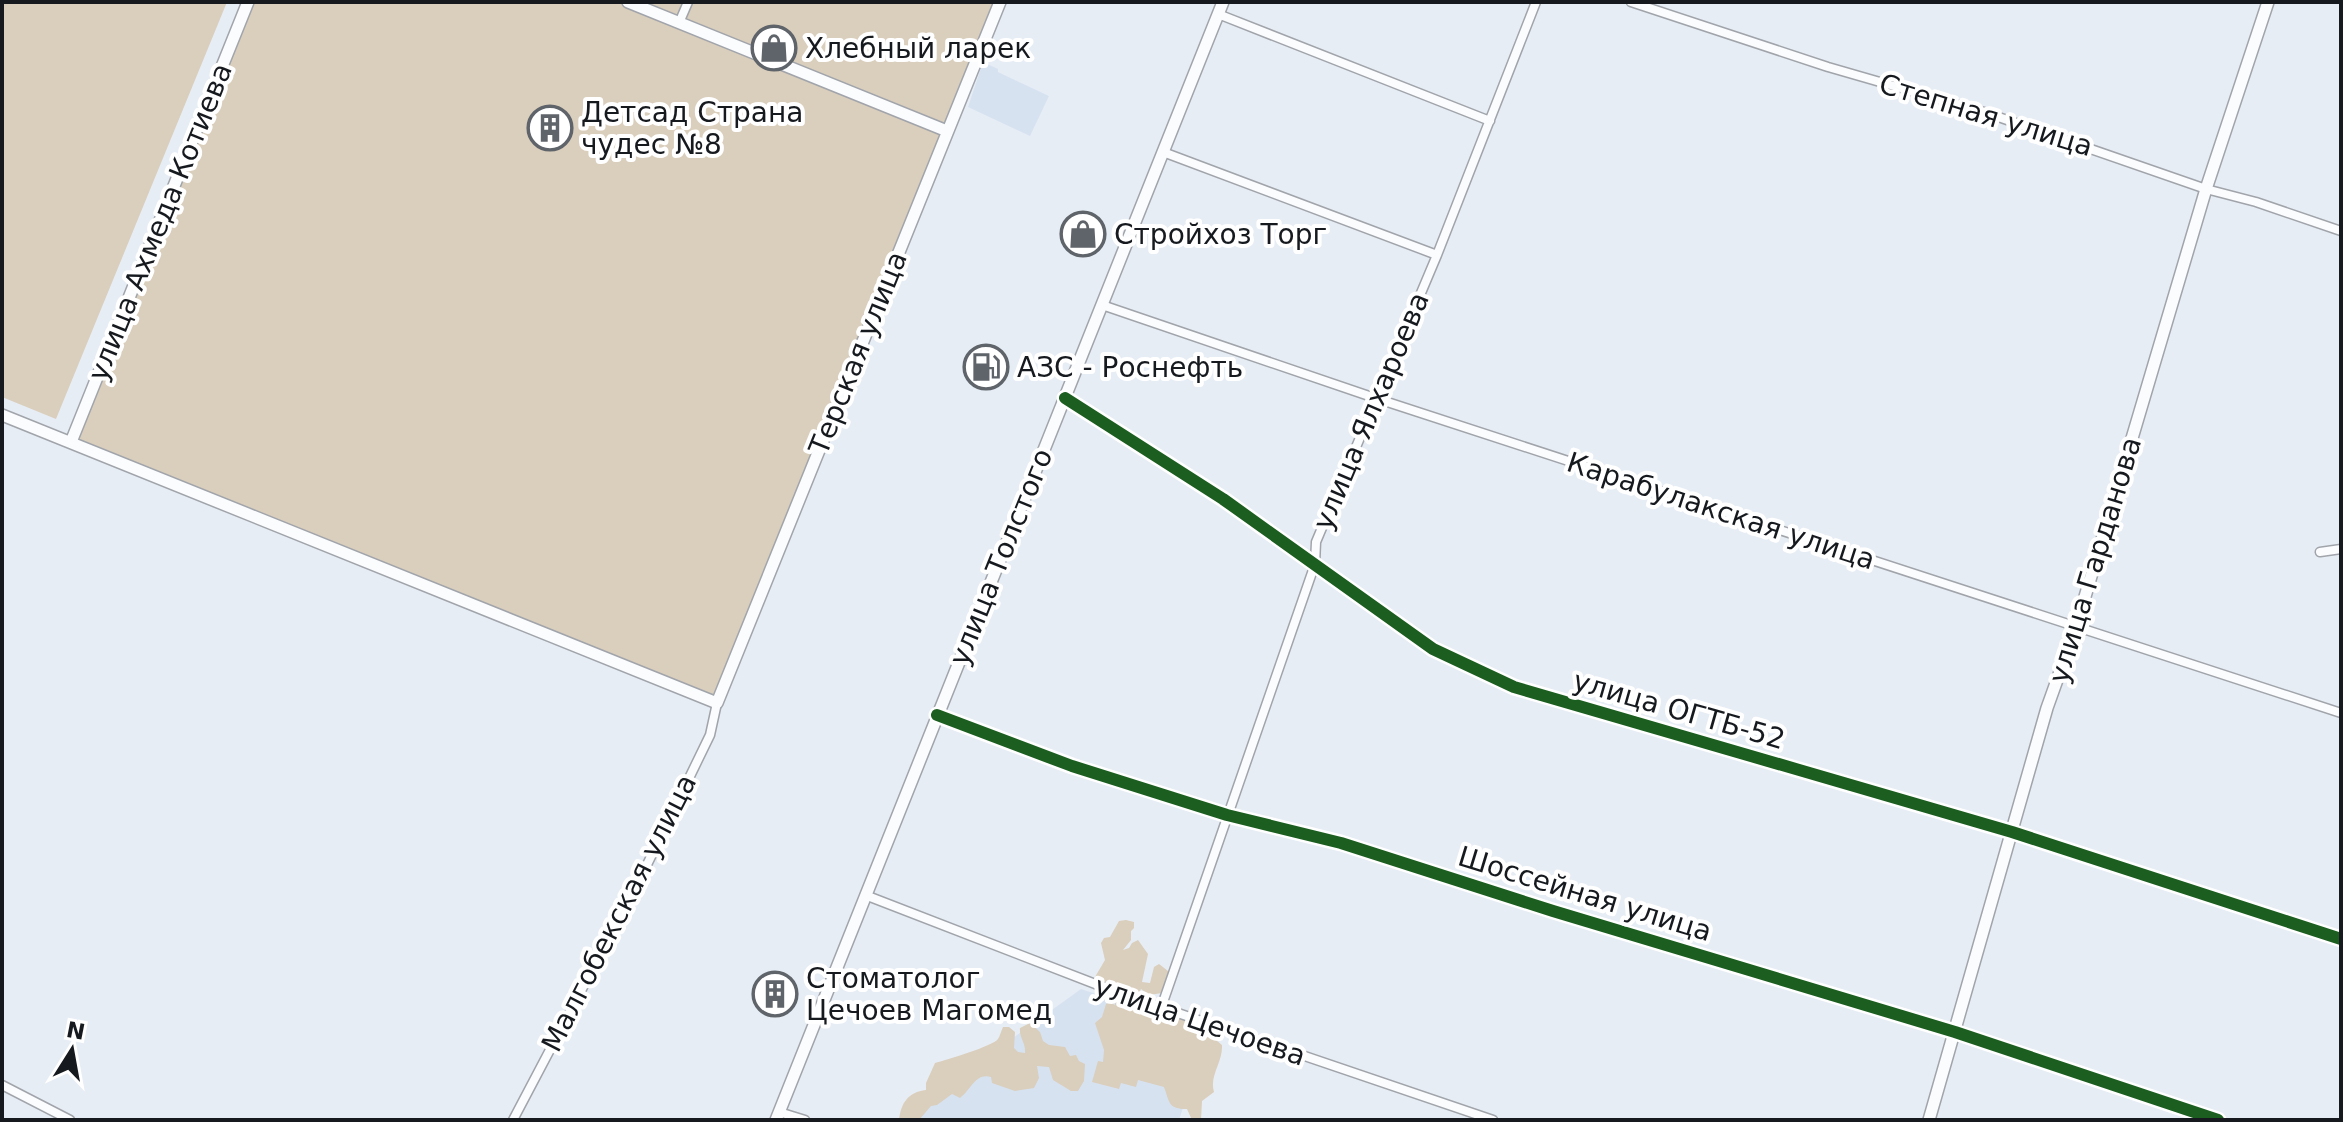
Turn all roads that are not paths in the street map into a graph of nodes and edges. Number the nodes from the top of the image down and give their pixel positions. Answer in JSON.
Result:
{"nodes":[{"id":1,"x":248,"y":2,"type":"edge"},
{"id":2,"x":628,"y":2,"type":"edge"},
{"id":3,"x":688,"y":2,"type":"edge"},
{"id":4,"x":1000,"y":2,"type":"edge"},
{"id":5,"x":1223,"y":2,"type":"edge"},
{"id":6,"x":1536,"y":2,"type":"edge"},
{"id":7,"x":1631,"y":2,"type":"edge"},
{"id":8,"x":2268,"y":2,"type":"edge"},
{"id":9,"x":1218,"y":14,"type":"junction"},
{"id":10,"x":679,"y":23,"type":"junction"},
{"id":11,"x":1490,"y":121,"type":"junction"},
{"id":12,"x":947,"y":131,"type":"junction"},
{"id":13,"x":1163,"y":152,"type":"junction"},
{"id":14,"x":2206,"y":189,"type":"junction"},
{"id":15,"x":2341,"y":231,"type":"edge"},
{"id":16,"x":1437,"y":255,"type":"junction"},
{"id":17,"x":1102,"y":305,"type":"junction"},
{"id":18,"x":1065,"y":398,"type":"junction"},
{"id":19,"x":1375,"y":398,"type":"junction"},
{"id":20,"x":2,"y":415,"type":"edge"},
{"id":21,"x":71,"y":442,"type":"junction"},
{"id":22,"x":2341,"y":549,"type":"edge"},
{"id":23,"x":2320,"y":552,"type":"dead end"},
{"id":24,"x":1315,"y":564,"type":"junction"},
{"id":25,"x":2076,"y":627,"type":"junction"},
{"id":26,"x":717,"y":703,"type":"junction"},
{"id":27,"x":2341,"y":713,"type":"edge"},
{"id":28,"x":937,"y":715,"type":"junction"},
{"id":29,"x":1227,"y":815,"type":"junction"},
{"id":30,"x":2012,"y":832,"type":"junction"},
{"id":31,"x":865,"y":895,"type":"junction"},
{"id":32,"x":2341,"y":939,"type":"edge"},
{"id":33,"x":1161,"y":1008,"type":"junction"},
{"id":34,"x":1955,"y":1032,"type":"junction"},
{"id":35,"x":2,"y":1085,"type":"edge"},
{"id":36,"x":777,"y":1117,"type":"edge"},
{"id":37,"x":70,"y":1120,"type":"edge"},
{"id":38,"x":513,"y":1120,"type":"edge"},
{"id":39,"x":805,"y":1120,"type":"edge"},
{"id":40,"x":1493,"y":1120,"type":"edge"},
{"id":41,"x":1929,"y":1120,"type":"edge"},
{"id":42,"x":2218,"y":1120,"type":"edge"}],
"edges":[{"from":1,"to":21,"type":"street","name":"улица Ахмеда Котиева"},
{"from":2,"to":10,"type":"street"},
{"from":3,"to":10,"type":"street"},
{"from":4,"to":12,"type":"street","name":"Терская улица"},
{"from":5,"to":9,"type":"street","name":"улица Толстого"},
{"from":6,"to":11,"type":"street","name":"улица Ялхароева"},
{"from":7,"to":14,"type":"street","name":"Степная улица"},
{"from":8,"to":14,"type":"street","name":"улица Гарданова"},
{"from":9,"to":11,"type":"street"},
{"from":9,"to":13,"type":"street","name":"улица Толстого"},
{"from":10,"to":12,"type":"street"},
{"from":11,"to":16,"type":"street","name":"улица Ялхароева"},
{"from":12,"to":26,"type":"street","name":"Терская улица"},
{"from":13,"to":16,"type":"street"},
{"from":13,"to":17,"type":"street","name":"улица Толстого"},
{"from":14,"to":15,"type":"street","name":"Степная улица"},
{"from":14,"to":25,"type":"street","name":"улица Гарданова"},
{"from":16,"to":19,"type":"street","name":"улица Ялхароева"},
{"from":17,"to":18,"type":"street","name":"улица Толстого"},
{"from":17,"to":19,"type":"street","name":"Карабулакская улица"},
{"from":18,"to":24,"type":"street","name":"улица ОГТБ-52"},
{"from":18,"to":28,"type":"street","name":"улица Толстого"},
{"from":19,"to":24,"type":"street","name":"улица Ялхароева"},
{"from":19,"to":25,"type":"street","name":"Карабулакская улица"},
{"from":20,"to":21,"type":"street"},
{"from":21,"to":26,"type":"street"},
{"from":22,"to":23,"type":"street"},
{"from":24,"to":29,"type":"street","name":"улица Ялхароева"},
{"from":24,"to":30,"type":"street","name":"улица ОГТБ-52"},
{"from":25,"to":27,"type":"street","name":"Карабулакская улица"},
{"from":25,"to":30,"type":"street","name":"улица Гарданова"},
{"from":26,"to":38,"type":"street","name":"Малгобекская улица"},
{"from":28,"to":29,"type":"street","name":"Шоссейная улица"},
{"from":28,"to":31,"type":"street","name":"улица Толстого"},
{"from":29,"to":33,"type":"street","name":"улица Ялхароева"},
{"from":29,"to":34,"type":"street","name":"Шоссейная улица"},
{"from":30,"to":32,"type":"street","name":"улица ОГТБ-52"},
{"from":30,"to":34,"type":"street","name":"улица Гарданова"},
{"from":31,"to":33,"type":"street","name":"улица Цечоева"},
{"from":31,"to":36,"type":"street","name":"улица Толстого"},
{"from":33,"to":40,"type":"street","name":"улица Цечоева"},
{"from":34,"to":41,"type":"street","name":"улица Гарданова"},
{"from":34,"to":42,"type":"street","name":"Шоссейная улица"},
{"from":35,"to":37,"type":"street"},
{"from":36,"to":39,"type":"street"}]}
